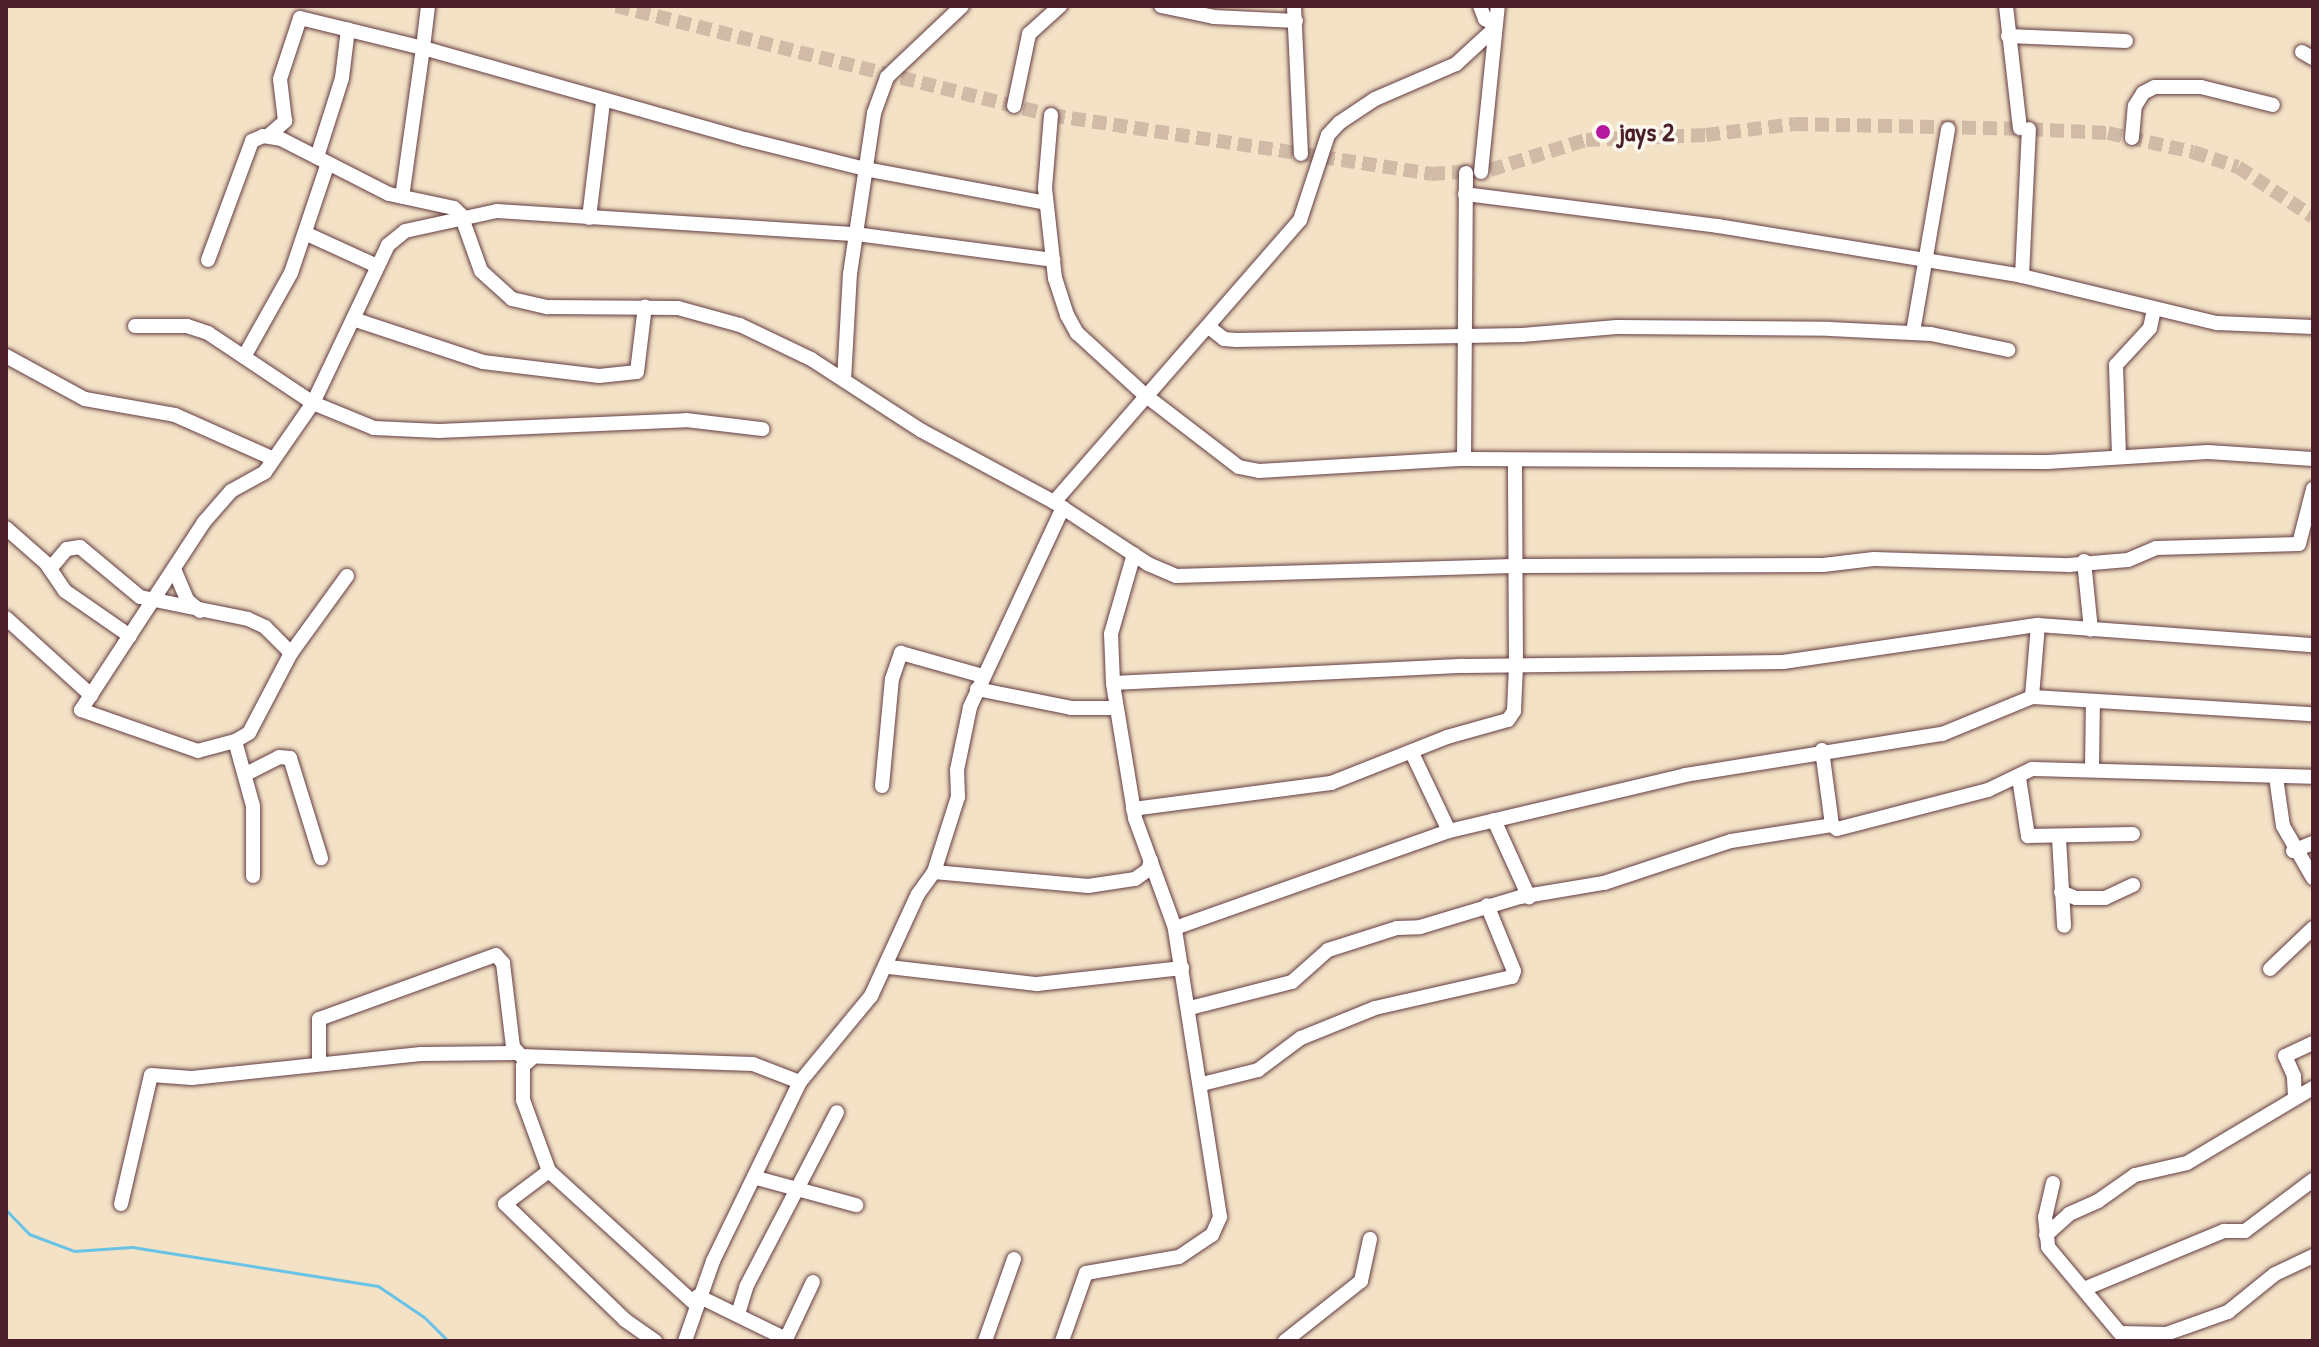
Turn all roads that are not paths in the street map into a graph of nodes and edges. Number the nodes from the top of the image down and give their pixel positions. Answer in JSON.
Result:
{"nodes":[{"id":1,"x":428,"y":6,"type":"edge"},
{"id":2,"x":962,"y":6,"type":"edge"},
{"id":3,"x":1060,"y":6,"type":"edge"},
{"id":4,"x":1161,"y":6,"type":"edge"},
{"id":5,"x":1480,"y":6,"type":"edge"},
{"id":6,"x":1498,"y":6,"type":"edge"},
{"id":7,"x":2006,"y":6,"type":"edge"},
{"id":8,"x":1295,"y":14,"type":"edge"},
{"id":9,"x":1494,"y":27,"type":"junction"},
{"id":10,"x":348,"y":29,"type":"junction"},
{"id":11,"x":2008,"y":36,"type":"junction"},
{"id":12,"x":2126,"y":41,"type":"dead end"},
{"id":13,"x":423,"y":48,"type":"junction"},
{"id":14,"x":603,"y":102,"type":"junction"},
{"id":15,"x":2273,"y":105,"type":"dead end"},
{"id":16,"x":1014,"y":106,"type":"dead end"},
{"id":17,"x":1051,"y":115,"type":"dead end"},
{"id":18,"x":1948,"y":129,"type":"dead end"},
{"id":19,"x":268,"y":136,"type":"junction"},
{"id":20,"x":2132,"y":138,"type":"dead end"},
{"id":21,"x":1301,"y":154,"type":"dead end"},
{"id":22,"x":322,"y":160,"type":"junction"},
{"id":23,"x":865,"y":169,"type":"junction"},
{"id":24,"x":1465,"y":194,"type":"junction"},
{"id":25,"x":402,"y":197,"type":"junction"},
{"id":26,"x":1046,"y":203,"type":"junction"},
{"id":27,"x":461,"y":215,"type":"junction"},
{"id":28,"x":589,"y":218,"type":"junction"},
{"id":29,"x":307,"y":234,"type":"junction"},
{"id":30,"x":856,"y":234,"type":"junction"},
{"id":31,"x":208,"y":260,"type":"dead end"},
{"id":32,"x":1053,"y":260,"type":"junction"},
{"id":33,"x":1927,"y":261,"type":"junction"},
{"id":34,"x":377,"y":266,"type":"junction"},
{"id":35,"x":2022,"y":276,"type":"junction"},
{"id":36,"x":645,"y":306,"type":"junction"},
{"id":37,"x":2154,"y":309,"type":"junction"},
{"id":38,"x":353,"y":319,"type":"junction"},
{"id":39,"x":135,"y":326,"type":"dead end"},
{"id":40,"x":2313,"y":327,"type":"edge"},
{"id":41,"x":1210,"y":328,"type":"junction"},
{"id":42,"x":1913,"y":332,"type":"junction"},
{"id":43,"x":1461,"y":333,"type":"junction"},
{"id":44,"x":2008,"y":350,"type":"dead end"},
{"id":45,"x":245,"y":355,"type":"junction"},
{"id":46,"x":8,"y":362,"type":"edge"},
{"id":47,"x":844,"y":380,"type":"junction"},
{"id":48,"x":1145,"y":395,"type":"junction"},
{"id":49,"x":313,"y":403,"type":"junction"},
{"id":50,"x":762,"y":429,"type":"dead end"},
{"id":51,"x":2119,"y":456,"type":"junction"},
{"id":52,"x":274,"y":459,"type":"junction"},
{"id":53,"x":1464,"y":459,"type":"junction"},
{"id":54,"x":2313,"y":459,"type":"edge"},
{"id":55,"x":1515,"y":460,"type":"junction"},
{"id":56,"x":2313,"y":489,"type":"edge"},
{"id":57,"x":1059,"y":505,"type":"junction"},
{"id":58,"x":6,"y":528,"type":"edge"},
{"id":59,"x":1134,"y":554,"type":"junction"},
{"id":60,"x":2084,"y":561,"type":"junction"},
{"id":61,"x":1513,"y":566,"type":"junction"},
{"id":62,"x":50,"y":569,"type":"junction"},
{"id":63,"x":174,"y":569,"type":"junction"},
{"id":64,"x":347,"y":576,"type":"dead end"},
{"id":65,"x":152,"y":602,"type":"junction"},
{"id":66,"x":200,"y":611,"type":"junction"},
{"id":67,"x":6,"y":618,"type":"edge"},
{"id":68,"x":2038,"y":625,"type":"junction"},
{"id":69,"x":2091,"y":630,"type":"junction"},
{"id":70,"x":130,"y":636,"type":"junction"},
{"id":71,"x":2313,"y":645,"type":"edge"},
{"id":72,"x":291,"y":653,"type":"junction"},
{"id":73,"x":1516,"y":666,"type":"junction"},
{"id":74,"x":980,"y":682,"type":"junction"},
{"id":75,"x":1113,"y":683,"type":"junction"},
{"id":76,"x":91,"y":695,"type":"junction"},
{"id":77,"x":2032,"y":697,"type":"junction"},
{"id":78,"x":2093,"y":701,"type":"junction"},
{"id":79,"x":1116,"y":708,"type":"junction"},
{"id":80,"x":2313,"y":714,"type":"edge"},
{"id":81,"x":235,"y":741,"type":"junction"},
{"id":82,"x":1822,"y":750,"type":"junction"},
{"id":83,"x":1412,"y":753,"type":"junction"},
{"id":84,"x":2092,"y":769,"type":"junction"},
{"id":85,"x":246,"y":774,"type":"junction"},
{"id":86,"x":2276,"y":777,"type":"junction"},
{"id":87,"x":2313,"y":777,"type":"edge"},
{"id":88,"x":2019,"y":778,"type":"junction"},
{"id":89,"x":882,"y":786,"type":"dead end"},
{"id":90,"x":1133,"y":809,"type":"junction"},
{"id":91,"x":1494,"y":820,"type":"junction"},
{"id":92,"x":1832,"y":825,"type":"junction"},
{"id":93,"x":1449,"y":831,"type":"junction"},
{"id":94,"x":2133,"y":834,"type":"dead end"},
{"id":95,"x":2059,"y":838,"type":"junction"},
{"id":96,"x":2313,"y":843,"type":"edge"},
{"id":97,"x":2293,"y":851,"type":"junction"},
{"id":98,"x":321,"y":858,"type":"dead end"},
{"id":99,"x":1151,"y":860,"type":"junction"},
{"id":100,"x":934,"y":872,"type":"junction"},
{"id":101,"x":253,"y":876,"type":"dead end"},
{"id":102,"x":2313,"y":878,"type":"edge"},
{"id":103,"x":2133,"y":885,"type":"dead end"},
{"id":104,"x":2061,"y":892,"type":"junction"},
{"id":105,"x":1529,"y":897,"type":"junction"},
{"id":106,"x":1487,"y":905,"type":"junction"},
{"id":107,"x":2064,"y":926,"type":"dead end"},
{"id":108,"x":1175,"y":928,"type":"junction"},
{"id":109,"x":2313,"y":928,"type":"edge"},
{"id":110,"x":889,"y":967,"type":"junction"},
{"id":111,"x":1182,"y":968,"type":"junction"},
{"id":112,"x":2270,"y":969,"type":"dead end"},
{"id":113,"x":1190,"y":1008,"type":"junction"},
{"id":114,"x":2313,"y":1043,"type":"edge"},
{"id":115,"x":516,"y":1053,"type":"junction"},
{"id":116,"x":531,"y":1059,"type":"junction"},
{"id":117,"x":319,"y":1062,"type":"junction"},
{"id":118,"x":800,"y":1082,"type":"junction"},
{"id":119,"x":1202,"y":1084,"type":"junction"},
{"id":120,"x":2313,"y":1088,"type":"edge"},
{"id":121,"x":2295,"y":1097,"type":"junction"},
{"id":122,"x":837,"y":1112,"type":"dead end"},
{"id":123,"x":549,"y":1171,"type":"junction"},
{"id":124,"x":757,"y":1178,"type":"junction"},
{"id":125,"x":2313,"y":1180,"type":"edge"},
{"id":126,"x":2053,"y":1183,"type":"dead end"},
{"id":127,"x":797,"y":1189,"type":"junction"},
{"id":128,"x":121,"y":1204,"type":"dead end"},
{"id":129,"x":856,"y":1205,"type":"dead end"},
{"id":130,"x":2046,"y":1235,"type":"junction"},
{"id":131,"x":1370,"y":1239,"type":"dead end"},
{"id":132,"x":2313,"y":1256,"type":"edge"},
{"id":133,"x":1014,"y":1259,"type":"dead end"},
{"id":134,"x":813,"y":1282,"type":"dead end"},
{"id":135,"x":2084,"y":1289,"type":"junction"},
{"id":136,"x":697,"y":1300,"type":"junction"},
{"id":137,"x":738,"y":1314,"type":"junction"},
{"id":138,"x":2146,"y":1339,"type":"edge"},
{"id":139,"x":655,"y":1341,"type":"edge"},
{"id":140,"x":685,"y":1341,"type":"edge"},
{"id":141,"x":985,"y":1341,"type":"edge"},
{"id":142,"x":1062,"y":1341,"type":"edge"},
{"id":143,"x":1285,"y":1341,"type":"edge"}],
"edges":[{"from":1,"to":13,"type":"street"},
{"from":2,"to":23,"type":"street"},
{"from":3,"to":16,"type":"street"},
{"from":4,"to":8,"type":"street"},
{"from":5,"to":9,"type":"street"},
{"from":6,"to":9,"type":"street"},
{"from":7,"to":11,"type":"street"},
{"from":8,"to":21,"type":"street"},
{"from":9,"to":24,"type":"street"},
{"from":9,"to":41,"type":"street"},
{"from":10,"to":13,"type":"street"},
{"from":10,"to":19,"type":"street"},
{"from":10,"to":22,"type":"street"},
{"from":11,"to":12,"type":"street"},
{"from":11,"to":35,"type":"street"},
{"from":13,"to":14,"type":"street"},
{"from":13,"to":25,"type":"street"},
{"from":14,"to":23,"type":"street"},
{"from":14,"to":28,"type":"street"},
{"from":15,"to":20,"type":"street"},
{"from":17,"to":26,"type":"street"},
{"from":18,"to":33,"type":"street"},
{"from":19,"to":22,"type":"street"},
{"from":19,"to":31,"type":"street"},
{"from":22,"to":25,"type":"street"},
{"from":22,"to":29,"type":"street"},
{"from":23,"to":26,"type":"street"},
{"from":23,"to":30,"type":"street"},
{"from":24,"to":33,"type":"street"},
{"from":24,"to":43,"type":"street"},
{"from":25,"to":27,"type":"street"},
{"from":26,"to":32,"type":"street"},
{"from":27,"to":28,"type":"street"},
{"from":27,"to":34,"type":"street"},
{"from":27,"to":36,"type":"street"},
{"from":28,"to":30,"type":"street"},
{"from":29,"to":34,"type":"street"},
{"from":29,"to":45,"type":"street"},
{"from":30,"to":32,"type":"street"},
{"from":30,"to":47,"type":"street"},
{"from":32,"to":48,"type":"street"},
{"from":33,"to":35,"type":"street"},
{"from":33,"to":42,"type":"street"},
{"from":34,"to":38,"type":"street"},
{"from":35,"to":37,"type":"street"},
{"from":36,"to":38,"type":"street"},
{"from":36,"to":47,"type":"street"},
{"from":37,"to":40,"type":"street"},
{"from":37,"to":51,"type":"street"},
{"from":38,"to":49,"type":"street"},
{"from":39,"to":45,"type":"street"},
{"from":41,"to":43,"type":"street"},
{"from":41,"to":48,"type":"street"},
{"from":42,"to":43,"type":"street"},
{"from":42,"to":44,"type":"street"},
{"from":43,"to":53,"type":"street"},
{"from":45,"to":49,"type":"street"},
{"from":46,"to":52,"type":"street"},
{"from":47,"to":57,"type":"street"},
{"from":48,"to":53,"type":"street"},
{"from":48,"to":57,"type":"street"},
{"from":49,"to":50,"type":"street"},
{"from":49,"to":52,"type":"street"},
{"from":51,"to":54,"type":"street"},
{"from":51,"to":55,"type":"street"},
{"from":52,"to":63,"type":"street"},
{"from":53,"to":55,"type":"street"},
{"from":55,"to":61,"type":"street"},
{"from":56,"to":60,"type":"street"},
{"from":57,"to":59,"type":"street"},
{"from":57,"to":74,"type":"street"},
{"from":58,"to":62,"type":"street"},
{"from":59,"to":61,"type":"street"},
{"from":59,"to":75,"type":"street"},
{"from":60,"to":61,"type":"street"},
{"from":60,"to":69,"type":"street"},
{"from":61,"to":73,"type":"street"},
{"from":62,"to":65,"type":"street"},
{"from":62,"to":70,"type":"street"},
{"from":63,"to":65,"type":"street"},
{"from":63,"to":66,"type":"street"},
{"from":64,"to":72,"type":"street"},
{"from":65,"to":66,"type":"street"},
{"from":65,"to":70,"type":"street"},
{"from":66,"to":72,"type":"street"},
{"from":67,"to":76,"type":"street"},
{"from":68,"to":69,"type":"street"},
{"from":68,"to":73,"type":"street"},
{"from":68,"to":77,"type":"street"},
{"from":69,"to":71,"type":"street"},
{"from":70,"to":76,"type":"street"},
{"from":72,"to":81,"type":"street"},
{"from":73,"to":75,"type":"street"},
{"from":73,"to":83,"type":"street"},
{"from":74,"to":79,"type":"street"},
{"from":74,"to":89,"type":"street"},
{"from":74,"to":100,"type":"street"},
{"from":75,"to":79,"type":"street"},
{"from":76,"to":81,"type":"street"},
{"from":77,"to":78,"type":"street"},
{"from":77,"to":82,"type":"street"},
{"from":78,"to":80,"type":"street"},
{"from":78,"to":84,"type":"street"},
{"from":79,"to":90,"type":"street"},
{"from":81,"to":85,"type":"street"},
{"from":82,"to":91,"type":"street"},
{"from":82,"to":92,"type":"street"},
{"from":83,"to":90,"type":"street"},
{"from":83,"to":93,"type":"street"},
{"from":84,"to":86,"type":"street"},
{"from":84,"to":88,"type":"street"},
{"from":85,"to":98,"type":"street"},
{"from":85,"to":101,"type":"street"},
{"from":86,"to":87,"type":"street"},
{"from":86,"to":97,"type":"street"},
{"from":88,"to":92,"type":"street"},
{"from":88,"to":95,"type":"street"},
{"from":90,"to":99,"type":"street"},
{"from":91,"to":93,"type":"street"},
{"from":91,"to":105,"type":"street"},
{"from":92,"to":105,"type":"street"},
{"from":93,"to":108,"type":"street"},
{"from":94,"to":95,"type":"street"},
{"from":95,"to":104,"type":"street"},
{"from":96,"to":97,"type":"street"},
{"from":97,"to":102,"type":"street"},
{"from":99,"to":100,"type":"street"},
{"from":99,"to":108,"type":"street"},
{"from":100,"to":110,"type":"street"},
{"from":103,"to":104,"type":"street"},
{"from":104,"to":107,"type":"street"},
{"from":105,"to":106,"type":"street"},
{"from":106,"to":113,"type":"street"},
{"from":106,"to":119,"type":"street"},
{"from":108,"to":111,"type":"street"},
{"from":109,"to":112,"type":"street"},
{"from":110,"to":111,"type":"street"},
{"from":110,"to":118,"type":"street"},
{"from":111,"to":113,"type":"street"},
{"from":113,"to":119,"type":"street"},
{"from":114,"to":121,"type":"street"},
{"from":115,"to":116,"type":"street"},
{"from":115,"to":117,"type":"street"},
{"from":115,"to":117,"type":"street"},
{"from":116,"to":118,"type":"street"},
{"from":116,"to":123,"type":"street"},
{"from":117,"to":128,"type":"street"},
{"from":118,"to":124,"type":"street"},
{"from":119,"to":142,"type":"street"},
{"from":120,"to":121,"type":"street"},
{"from":121,"to":130,"type":"street"},
{"from":122,"to":127,"type":"street"},
{"from":123,"to":136,"type":"street"},
{"from":123,"to":139,"type":"street"},
{"from":124,"to":127,"type":"street"},
{"from":124,"to":136,"type":"street"},
{"from":125,"to":135,"type":"street"},
{"from":126,"to":130,"type":"street"},
{"from":127,"to":129,"type":"street"},
{"from":127,"to":137,"type":"street"},
{"from":130,"to":135,"type":"street"},
{"from":131,"to":143,"type":"street"},
{"from":132,"to":138,"type":"street"},
{"from":133,"to":141,"type":"street"},
{"from":134,"to":137,"type":"street"},
{"from":135,"to":138,"type":"street"},
{"from":136,"to":137,"type":"street"},
{"from":136,"to":140,"type":"street"}]}
